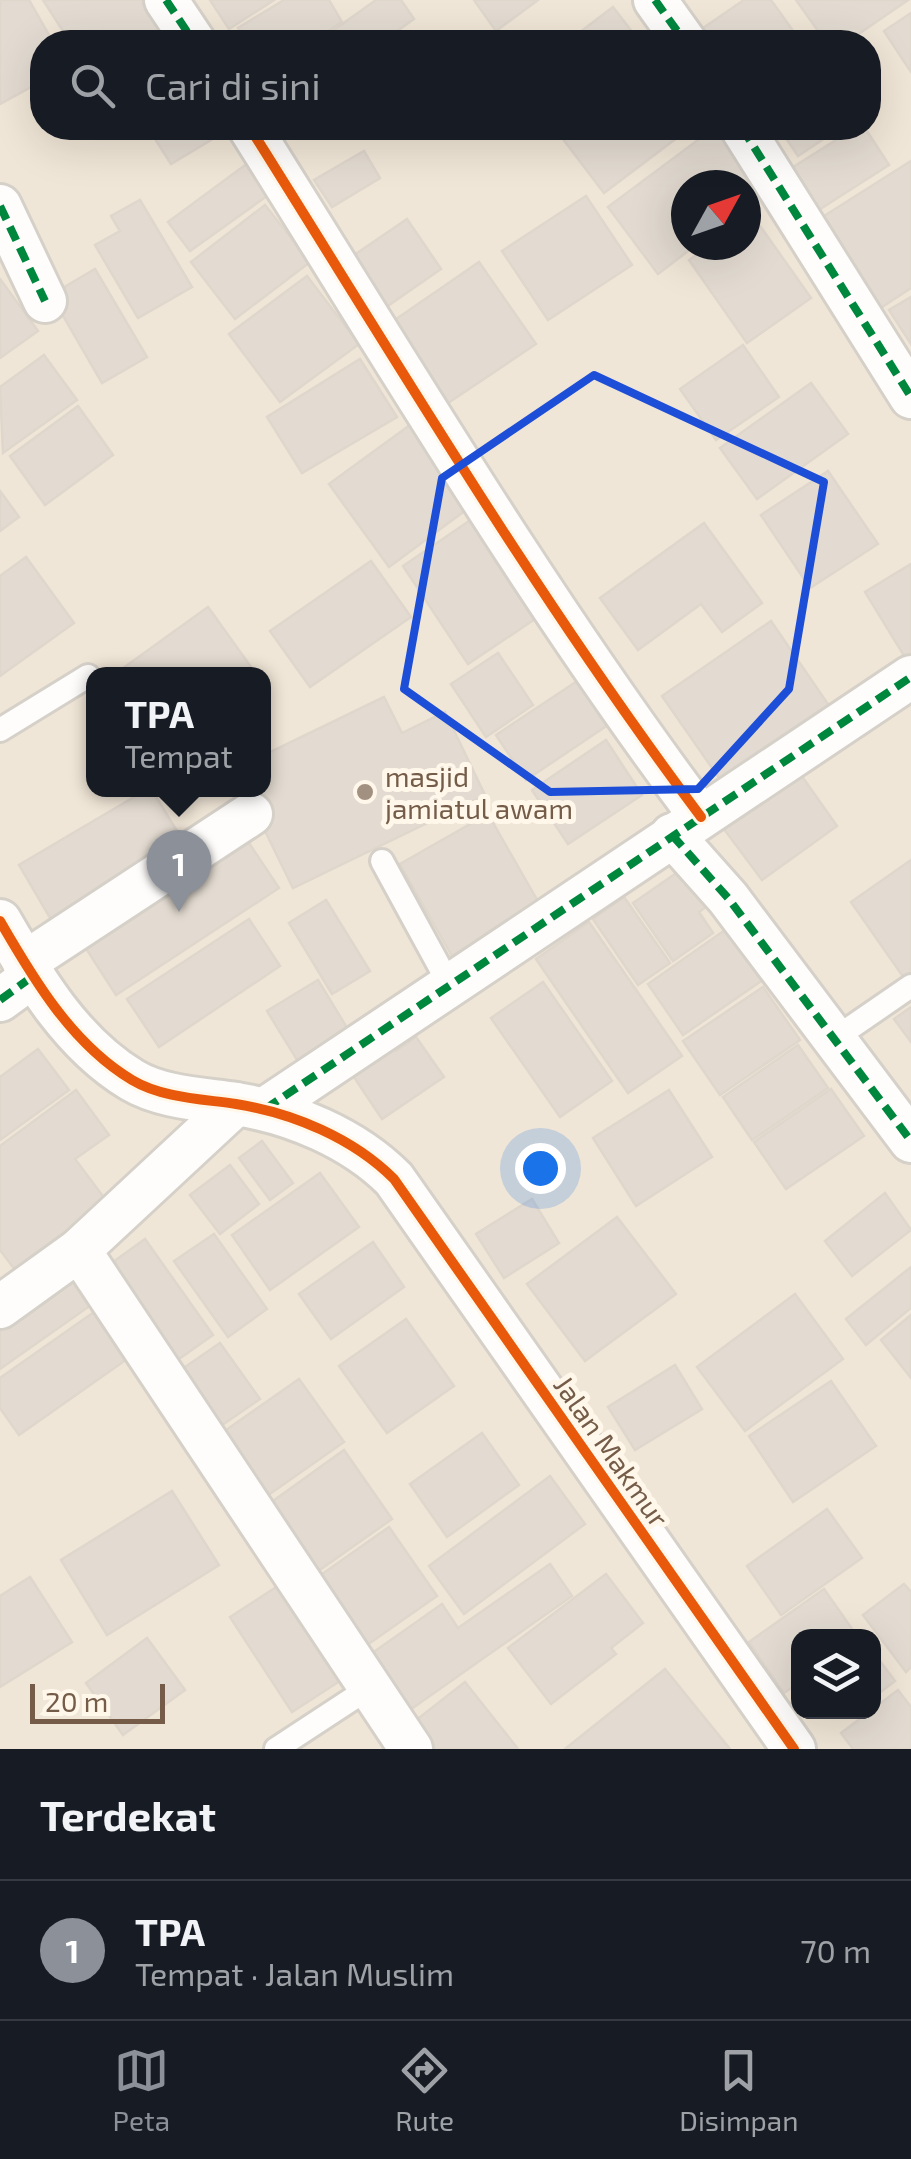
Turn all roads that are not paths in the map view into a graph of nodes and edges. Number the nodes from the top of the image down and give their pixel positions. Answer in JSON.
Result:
{"nodes":[{"id":1,"x":166,"y":0,"type":"edge"},
{"id":2,"x":655,"y":0,"type":"edge"},
{"id":3,"x":186,"y":30,"type":"edge"},
{"id":4,"x":676,"y":30,"type":"edge"},
{"id":5,"x":257,"y":140,"type":"edge"},
{"id":6,"x":750,"y":140,"type":"edge"},
{"id":7,"x":0,"y":206,"type":"edge"},
{"id":8,"x":45,"y":302,"type":"dead end"},
{"id":9,"x":911,"y":397,"type":"edge"},
{"id":10,"x":86,"y":677,"type":"edge"},
{"id":11,"x":911,"y":677,"type":"edge"},
{"id":12,"x":0,"y":730,"type":"edge"},
{"id":13,"x":252,"y":814,"type":"dead end"},
{"id":14,"x":687,"y":826,"type":"junction"},
{"id":15,"x":382,"y":861,"type":"dead end"},
{"id":16,"x":0,"y":922,"type":"edge"},
{"id":17,"x":19,"y":980,"type":"edge"},
{"id":18,"x":449,"y":984,"type":"junction"},
{"id":19,"x":911,"y":986,"type":"edge"},
{"id":20,"x":834,"y":1039,"type":"junction"},
{"id":21,"x":250,"y":1107,"type":"junction"},
{"id":22,"x":911,"y":1140,"type":"edge"},
{"id":23,"x":80,"y":1250,"type":"junction"},
{"id":24,"x":0,"y":1307,"type":"edge"},
{"id":25,"x":369,"y":1688,"type":"junction"},
{"id":26,"x":276,"y":1749,"type":"edge"},
{"id":27,"x":411,"y":1749,"type":"edge"},
{"id":28,"x":794,"y":1749,"type":"edge"}],
"edges":[{"from":1,"to":3,"type":"street"},
{"from":2,"to":4,"type":"street"},
{"from":5,"to":14,"type":"street"},
{"from":6,"to":9,"type":"street"},
{"from":7,"to":8,"type":"street"},
{"from":10,"to":12,"type":"lane"},
{"from":11,"to":14,"type":"street"},
{"from":13,"to":17,"type":"street"},
{"from":14,"to":18,"type":"street"},
{"from":14,"to":20,"type":"street"},
{"from":15,"to":18,"type":"lane"},
{"from":16,"to":17,"type":"street","name":"Jalan Makmur"},
{"from":17,"to":21,"type":"street","name":"Jalan Makmur"},
{"from":18,"to":21,"type":"street"},
{"from":19,"to":20,"type":"lane"},
{"from":20,"to":22,"type":"street"},
{"from":21,"to":23,"type":"street"},
{"from":21,"to":28,"type":"street","name":"Jalan Makmur"},
{"from":23,"to":24,"type":"street"},
{"from":23,"to":25,"type":"street"},
{"from":25,"to":26,"type":"lane"},
{"from":25,"to":27,"type":"street"}]}
